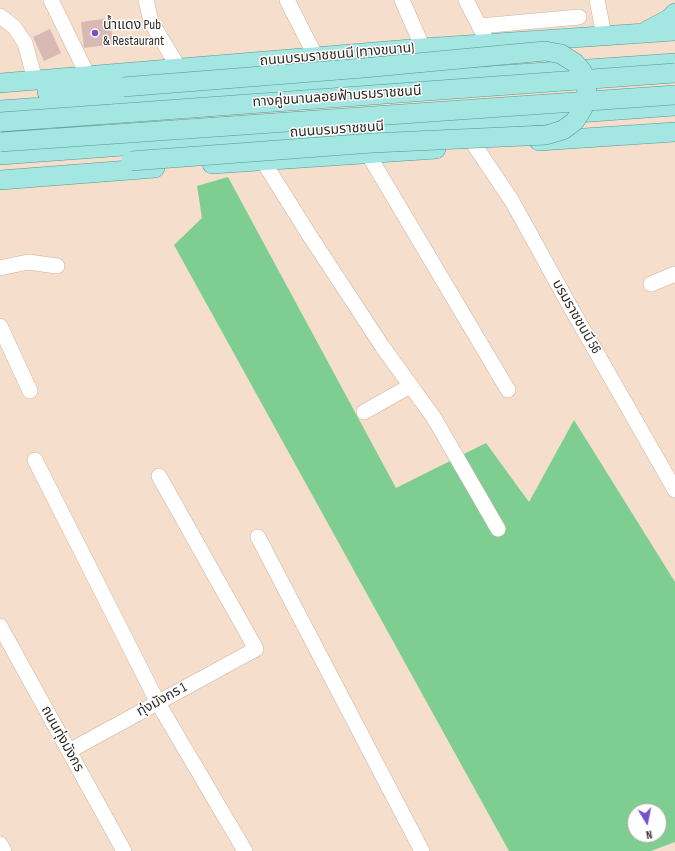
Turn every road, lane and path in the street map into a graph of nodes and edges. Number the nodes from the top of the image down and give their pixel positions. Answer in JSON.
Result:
{"nodes":[{"id":1,"x":51,"y":0,"type":"edge"},
{"id":2,"x":146,"y":0,"type":"edge"},
{"id":3,"x":287,"y":0,"type":"edge"},
{"id":4,"x":402,"y":0,"type":"edge"},
{"id":5,"x":466,"y":0,"type":"edge"},
{"id":6,"x":597,"y":0,"type":"edge"},
{"id":7,"x":675,"y":13,"type":"edge"},
{"id":8,"x":0,"y":16,"type":"edge"},
{"id":9,"x":579,"y":17,"type":"dead end"},
{"id":10,"x":480,"y":26,"type":"junction"},
{"id":11,"x":675,"y":31,"type":"edge"},
{"id":12,"x":642,"y":33,"type":"junction"},
{"id":13,"x":604,"y":35,"type":"junction"},
{"id":14,"x":488,"y":43,"type":"junction"},
{"id":15,"x":423,"y":48,"type":"junction"},
{"id":16,"x":316,"y":57,"type":"junction"},
{"id":17,"x":675,"y":63,"type":"edge"},
{"id":18,"x":179,"y":68,"type":"junction"},
{"id":19,"x":675,"y":73,"type":"edge"},
{"id":20,"x":88,"y":76,"type":"junction"},
{"id":21,"x":35,"y":80,"type":"junction"},
{"id":22,"x":0,"y":83,"type":"edge"},
{"id":23,"x":675,"y":94,"type":"edge"},
{"id":24,"x":0,"y":96,"type":"edge"},
{"id":25,"x":675,"y":106,"type":"edge"},
{"id":26,"x":0,"y":110,"type":"edge"},
{"id":27,"x":0,"y":122,"type":"edge"},
{"id":28,"x":675,"y":132,"type":"edge"},
{"id":29,"x":0,"y":142,"type":"edge"},
{"id":30,"x":475,"y":146,"type":"junction"},
{"id":31,"x":368,"y":154,"type":"junction"},
{"id":32,"x":0,"y":155,"type":"edge"},
{"id":33,"x":263,"y":161,"type":"junction"},
{"id":34,"x":0,"y":174,"type":"edge"},
{"id":35,"x":0,"y":180,"type":"edge"},
{"id":36,"x":56,"y":266,"type":"dead end"},
{"id":37,"x":0,"y":268,"type":"edge"},
{"id":38,"x":675,"y":274,"type":"edge"},
{"id":39,"x":651,"y":284,"type":"dead end"},
{"id":40,"x":0,"y":326,"type":"edge"},
{"id":41,"x":410,"y":386,"type":"junction"},
{"id":42,"x":508,"y":390,"type":"dead end"},
{"id":43,"x":30,"y":391,"type":"dead end"},
{"id":44,"x":364,"y":412,"type":"dead end"},
{"id":45,"x":35,"y":460,"type":"dead end"},
{"id":46,"x":159,"y":476,"type":"dead end"},
{"id":47,"x":675,"y":490,"type":"edge"},
{"id":48,"x":498,"y":529,"type":"dead end"},
{"id":49,"x":258,"y":537,"type":"dead end"},
{"id":50,"x":0,"y":626,"type":"edge"},
{"id":51,"x":158,"y":703,"type":"junction"},
{"id":52,"x":69,"y":751,"type":"junction"},
{"id":53,"x":0,"y":844,"type":"edge"},
{"id":54,"x":4,"y":851,"type":"edge"},
{"id":55,"x":124,"y":851,"type":"edge"},
{"id":56,"x":245,"y":851,"type":"edge"},
{"id":57,"x":422,"y":851,"type":"edge"}],
"edges":[{"from":1,"to":20,"type":"street"},
{"from":2,"to":18,"type":"street"},
{"from":3,"to":16,"type":"street"},
{"from":4,"to":15,"type":"street"},
{"from":5,"to":10,"type":"street"},
{"from":6,"to":13,"type":"street"},
{"from":7,"to":12,"type":"main road"},
{"from":8,"to":21,"type":"street"},
{"from":9,"to":10,"type":"street"},
{"from":10,"to":14,"type":"street"},
{"from":11,"to":12,"type":"main road","name":"ถนนบรมราชชนนี (ทางขนาน)"},
{"from":12,"to":13,"type":"main road","name":"ถนนบรมราชชนนี (ทางขนาน)"},
{"from":13,"to":14,"type":"main road","name":"ถนนบรมราชชนนี (ทางขนาน)"},
{"from":14,"to":15,"type":"main road","name":"ถนนบรมราชชนนี (ทางขนาน)"},
{"from":15,"to":16,"type":"main road","name":"ถนนบรมราชชนนี (ทางขนาน)"},
{"from":16,"to":18,"type":"main road","name":"ถนนบรมราชชนนี (ทางขนาน)"},
{"from":17,"to":26,"type":"main road"},
{"from":18,"to":20,"type":"main road","name":"ถนนบรมราชชนนี (ทางขนาน)"},
{"from":19,"to":27,"type":"main road","name":"ทางคู่ขนานลอยฟ้าบรมราชชนนี","bridge":true},
{"from":20,"to":21,"type":"main road","name":"ถนนบรมราชชนนี (ทางขนาน)"},
{"from":21,"to":22,"type":"main road","name":"ถนนบรมราชชนนี (ทางขนาน)"},
{"from":23,"to":29,"type":"main road","name":"ทางคู่ขนานลอยฟ้าบรมราชชนนี","bridge":true},
{"from":24,"to":34,"type":"main road","bridge":true},
{"from":25,"to":32,"type":"main road","name":"ถนนบรมราชชนนี"},
{"from":28,"to":30,"type":"main road"},
{"from":30,"to":31,"type":"main road"},
{"from":30,"to":47,"type":"street","name":"บรมราชชนนี 56"},
{"from":31,"to":33,"type":"main road"},
{"from":31,"to":42,"type":"street"},
{"from":33,"to":35,"type":"main road"},
{"from":33,"to":41,"type":"street"},
{"from":36,"to":37,"type":"street"},
{"from":38,"to":39,"type":"street"},
{"from":40,"to":43,"type":"street"},
{"from":41,"to":44,"type":"street"},
{"from":41,"to":48,"type":"street"},
{"from":45,"to":51,"type":"street"},
{"from":46,"to":51,"type":"street","name":"ทุ่งมังกร 1"},
{"from":49,"to":57,"type":"street"},
{"from":50,"to":52,"type":"street","name":"ถนนทุ่งมังกร"},
{"from":51,"to":52,"type":"street","name":"ทุ่งมังกร 1"},
{"from":51,"to":56,"type":"street"},
{"from":52,"to":55,"type":"street","name":"ถนนทุ่งมังกร"},
{"from":53,"to":54,"type":"street"}]}
